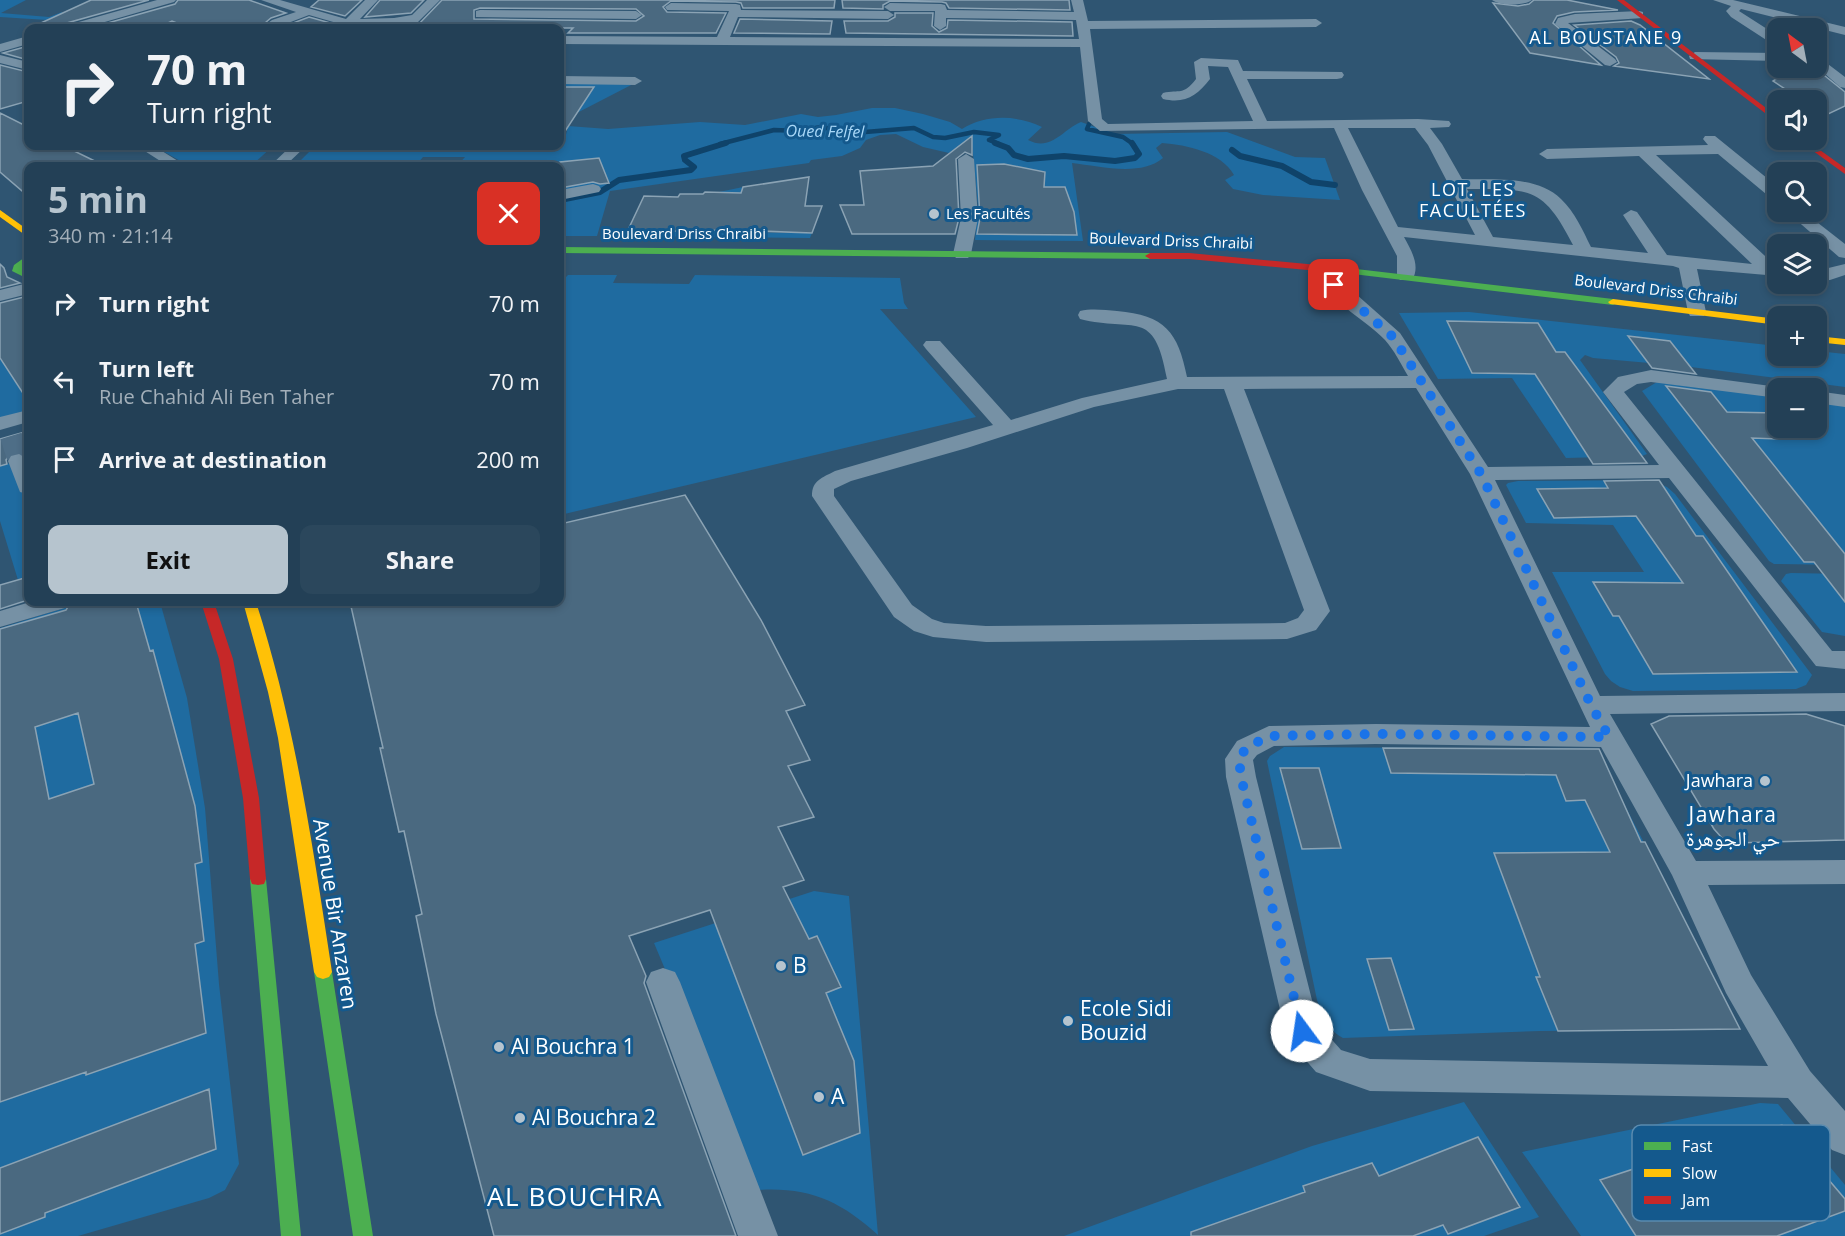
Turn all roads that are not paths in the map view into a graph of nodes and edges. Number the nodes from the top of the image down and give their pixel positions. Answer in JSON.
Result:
{"nodes":[{"id":1,"x":170,"y":0,"type":"edge"},
{"id":2,"x":267,"y":0,"type":"edge"},
{"id":3,"x":372,"y":0,"type":"edge"},
{"id":4,"x":434,"y":0,"type":"edge"},
{"id":5,"x":557,"y":0,"type":"edge"},
{"id":6,"x":1077,"y":0,"type":"edge"},
{"id":7,"x":1498,"y":0,"type":"edge"},
{"id":8,"x":1526,"y":0,"type":"edge"},
{"id":9,"x":1620,"y":0,"type":"edge"},
{"id":10,"x":1638,"y":0,"type":"edge"},
{"id":11,"x":1719,"y":0,"type":"edge"},
{"id":12,"x":1767,"y":0,"type":"edge"},
{"id":13,"x":673,"y":3,"type":"edge"},
{"id":14,"x":1745,"y":6,"type":"junction"},
{"id":15,"x":303,"y":7,"type":"edge"},
{"id":16,"x":890,"y":7,"type":"edge"},
{"id":17,"x":734,"y":13,"type":"junction"},
{"id":18,"x":480,"y":14,"type":"dead end"},
{"id":19,"x":941,"y":14,"type":"junction"},
{"id":20,"x":550,"y":15,"type":"junction"},
{"id":21,"x":636,"y":15,"type":"dead end"},
{"id":22,"x":1639,"y":15,"type":"junction"},
{"id":23,"x":416,"y":18,"type":"junction"},
{"id":24,"x":1080,"y":20,"type":"junction"},
{"id":25,"x":349,"y":23,"type":"junction"},
{"id":26,"x":1316,"y":23,"type":"dead end"},
{"id":27,"x":86,"y":24,"type":"edge"},
{"id":28,"x":273,"y":24,"type":"edge"},
{"id":29,"x":352,"y":24,"type":"edge"},
{"id":30,"x":410,"y":24,"type":"edge"},
{"id":31,"x":545,"y":24,"type":"edge"},
{"id":32,"x":655,"y":31,"type":"junction"},
{"id":33,"x":1845,"y":31,"type":"edge"},
{"id":34,"x":1767,"y":35,"type":"edge"},
{"id":35,"x":564,"y":40,"type":"edge"},
{"id":36,"x":24,"y":41,"type":"edge"},
{"id":37,"x":722,"y":41,"type":"junction"},
{"id":38,"x":885,"y":41,"type":"junction"},
{"id":39,"x":939,"y":41,"type":"junction"},
{"id":40,"x":1085,"y":43,"type":"junction"},
{"id":41,"x":0,"y":48,"type":"edge"},
{"id":42,"x":1695,"y":56,"type":"junction"},
{"id":43,"x":1716,"y":56,"type":"junction"},
{"id":44,"x":1767,"y":57,"type":"edge"},
{"id":45,"x":1827,"y":58,"type":"edge"},
{"id":46,"x":1836,"y":58,"type":"dead end"},
{"id":47,"x":0,"y":59,"type":"edge"},
{"id":48,"x":1610,"y":62,"type":"dead end"},
{"id":49,"x":24,"y":65,"type":"edge"},
{"id":50,"x":1827,"y":68,"type":"edge"},
{"id":51,"x":1238,"y":75,"type":"junction"},
{"id":52,"x":1337,"y":75,"type":"dead end"},
{"id":53,"x":564,"y":80,"type":"edge"},
{"id":54,"x":635,"y":81,"type":"dead end"},
{"id":55,"x":1845,"y":84,"type":"edge"},
{"id":56,"x":1767,"y":95,"type":"edge"},
{"id":57,"x":1168,"y":96,"type":"dead end"},
{"id":58,"x":1767,"y":112,"type":"edge"},
{"id":59,"x":1418,"y":123,"type":"junction"},
{"id":60,"x":1339,"y":124,"type":"junction"},
{"id":61,"x":1444,"y":124,"type":"dead end"},
{"id":62,"x":1262,"y":125,"type":"junction"},
{"id":63,"x":151,"y":150,"type":"edge"},
{"id":64,"x":295,"y":150,"type":"edge"},
{"id":65,"x":1815,"y":150,"type":"edge"},
{"id":66,"x":1644,"y":152,"type":"junction"},
{"id":67,"x":1548,"y":154,"type":"dead end"},
{"id":68,"x":966,"y":159,"type":"dead end"},
{"id":69,"x":171,"y":162,"type":"edge"},
{"id":70,"x":281,"y":162,"type":"edge"},
{"id":71,"x":1845,"y":172,"type":"edge"},
{"id":72,"x":1458,"y":184,"type":"junction"},
{"id":73,"x":1767,"y":187,"type":"edge"},
{"id":74,"x":593,"y":189,"type":"dead end"},
{"id":75,"x":564,"y":194,"type":"edge"},
{"id":76,"x":0,"y":213,"type":"edge"},
{"id":77,"x":1631,"y":215,"type":"dead end"},
{"id":78,"x":1808,"y":222,"type":"edge"},
{"id":79,"x":24,"y":231,"type":"edge"},
{"id":80,"x":1392,"y":231,"type":"junction"},
{"id":81,"x":1487,"y":241,"type":"junction"},
{"id":82,"x":564,"y":250,"type":"edge"},
{"id":83,"x":1585,"y":251,"type":"junction"},
{"id":84,"x":1845,"y":253,"type":"edge"},
{"id":85,"x":962,"y":254,"type":"junction"},
{"id":86,"x":21,"y":259,"type":"edge"},
{"id":87,"x":1668,"y":260,"type":"junction"},
{"id":88,"x":1767,"y":266,"type":"edge"},
{"id":89,"x":1845,"y":268,"type":"edge"},
{"id":90,"x":1767,"y":271,"type":"edge"},
{"id":91,"x":1219,"y":273,"type":"dead end"},
{"id":92,"x":24,"y":274,"type":"edge"},
{"id":93,"x":1330,"y":274,"type":"junction"},
{"id":94,"x":1827,"y":275,"type":"edge"},
{"id":95,"x":1406,"y":276,"type":"junction"},
{"id":96,"x":24,"y":289,"type":"edge"},
{"id":97,"x":0,"y":296,"type":"edge"},
{"id":98,"x":1697,"y":312,"type":"junction"},
{"id":99,"x":1087,"y":315,"type":"dead end"},
{"id":100,"x":1767,"y":321,"type":"edge"},
{"id":101,"x":1827,"y":327,"type":"edge"},
{"id":102,"x":1845,"y":329,"type":"edge"},
{"id":103,"x":1767,"y":333,"type":"edge"},
{"id":104,"x":1827,"y":340,"type":"edge"},
{"id":105,"x":1845,"y":342,"type":"edge"},
{"id":106,"x":933,"y":345,"type":"dead end"},
{"id":107,"x":1421,"y":382,"type":"junction"},
{"id":108,"x":1178,"y":383,"type":"junction"},
{"id":109,"x":1232,"y":384,"type":"junction"},
{"id":110,"x":1767,"y":391,"type":"edge"},
{"id":111,"x":1827,"y":399,"type":"edge"},
{"id":112,"x":1845,"y":401,"type":"edge"},
{"id":113,"x":1007,"y":428,"type":"junction"},
{"id":114,"x":19,"y":461,"type":"tunnel mouth"},
{"id":115,"x":1674,"y":471,"type":"junction"},
{"id":116,"x":1481,"y":474,"type":"junction"},
{"id":117,"x":24,"y":475,"type":"edge"},
{"id":118,"x":43,"y":606,"type":"edge"},
{"id":119,"x":208,"y":606,"type":"edge"},
{"id":120,"x":250,"y":606,"type":"edge"},
{"id":121,"x":0,"y":619,"type":"edge"},
{"id":122,"x":1835,"y":660,"type":"edge"},
{"id":123,"x":1845,"y":688,"type":"edge"},
{"id":124,"x":1845,"y":702,"type":"edge"},
{"id":125,"x":1591,"y":705,"type":"junction"},
{"id":126,"x":1609,"y":737,"type":"junction"},
{"id":127,"x":1845,"y":872,"type":"edge"},
{"id":128,"x":1687,"y":873,"type":"junction"},
{"id":129,"x":663,"y":982,"type":"dead end"},
{"id":130,"x":1797,"y":1082,"type":"junction"},
{"id":131,"x":1845,"y":1138,"type":"edge"},
{"id":132,"x":291,"y":1236,"type":"edge"},
{"id":133,"x":363,"y":1236,"type":"edge"},
{"id":134,"x":758,"y":1236,"type":"edge"}],
"edges":[{"from":1,"to":27,"type":"street"},
{"from":2,"to":15,"type":"street"},
{"from":3,"to":25,"type":"street"},
{"from":4,"to":23,"type":"street"},
{"from":5,"to":20,"type":"street"},
{"from":6,"to":24,"type":"street"},
{"from":7,"to":8,"type":"street"},
{"from":9,"to":22,"type":"main road"},
{"from":10,"to":43,"type":"main road"},
{"from":11,"to":14,"type":"street"},
{"from":12,"to":14,"type":"street"},
{"from":13,"to":17,"type":"street"},
{"from":13,"to":32,"type":"street"},
{"from":14,"to":33,"type":"street"},
{"from":14,"to":34,"type":"street"},
{"from":15,"to":25,"type":"street"},
{"from":15,"to":28,"type":"street"},
{"from":16,"to":17,"type":"street"},
{"from":16,"to":19,"type":"street"},
{"from":16,"to":38,"type":"street"},
{"from":17,"to":37,"type":"street"},
{"from":18,"to":20,"type":"street"},
{"from":19,"to":24,"type":"street"},
{"from":19,"to":39,"type":"street"},
{"from":20,"to":21,"type":"street"},
{"from":20,"to":31,"type":"street"},
{"from":22,"to":42,"type":"main road"},
{"from":22,"to":48,"type":"street"},
{"from":23,"to":25,"type":"street"},
{"from":23,"to":30,"type":"street"},
{"from":24,"to":26,"type":"street"},
{"from":24,"to":40,"type":"street"},
{"from":25,"to":29,"type":"street"},
{"from":32,"to":35,"type":"street"},
{"from":32,"to":37,"type":"street"},
{"from":36,"to":41,"type":"street"},
{"from":37,"to":38,"type":"street"},
{"from":38,"to":39,"type":"street"},
{"from":39,"to":40,"type":"street"},
{"from":40,"to":62,"type":"street"},
{"from":42,"to":43,"type":"street"},
{"from":42,"to":58,"type":"main road"},
{"from":43,"to":44,"type":"street"},
{"from":43,"to":56,"type":"main road"},
{"from":45,"to":46,"type":"street"},
{"from":47,"to":49,"type":"street"},
{"from":50,"to":55,"type":"street"},
{"from":51,"to":52,"type":"street"},
{"from":51,"to":57,"type":"street"},
{"from":51,"to":62,"type":"street"},
{"from":53,"to":54,"type":"street"},
{"from":59,"to":60,"type":"street"},
{"from":59,"to":61,"type":"street"},
{"from":59,"to":72,"type":"street"},
{"from":60,"to":62,"type":"street"},
{"from":60,"to":80,"type":"street"},
{"from":63,"to":69,"type":"street"},
{"from":64,"to":70,"type":"street"},
{"from":65,"to":71,"type":"main road"},
{"from":66,"to":67,"type":"street"},
{"from":66,"to":73,"type":"street"},
{"from":66,"to":88,"type":"street"},
{"from":68,"to":85,"type":"street"},
{"from":72,"to":81,"type":"street"},
{"from":72,"to":83,"type":"street"},
{"from":74,"to":75,"type":"street"},
{"from":76,"to":79,"type":"main road"},
{"from":77,"to":87,"type":"street"},
{"from":78,"to":84,"type":"street"},
{"from":80,"to":81,"type":"street"},
{"from":80,"to":95,"type":"street"},
{"from":81,"to":83,"type":"street"},
{"from":82,"to":85,"type":"main road","name":"Boulevard Driss Chraibi"},
{"from":83,"to":87,"type":"street"},
{"from":85,"to":93,"type":"main road","name":"Boulevard Driss Chraibi"},
{"from":86,"to":92,"type":"main road"},
{"from":87,"to":90,"type":"street"},
{"from":87,"to":98,"type":"street"},
{"from":89,"to":94,"type":"street"},
{"from":91,"to":93,"type":"main road","name":"Boulevard Driss Chraibi"},
{"from":93,"to":95,"type":"main road","name":"Boulevard Driss Chraibi"},
{"from":93,"to":103,"type":"main road","name":"Boulevard Driss Chraibi"},
{"from":93,"to":107,"type":"street"},
{"from":95,"to":98,"type":"main road","name":"Boulevard Driss Chraibi"},
{"from":96,"to":97,"type":"street"},
{"from":98,"to":100,"type":"main road","name":"Boulevard Driss Chraibi"},
{"from":99,"to":108,"type":"street"},
{"from":101,"to":102,"type":"main road"},
{"from":104,"to":105,"type":"main road"},
{"from":106,"to":113,"type":"street"},
{"from":107,"to":109,"type":"street"},
{"from":107,"to":116,"type":"street"},
{"from":108,"to":109,"type":"street"},
{"from":108,"to":113,"type":"street"},
{"from":109,"to":113,"type":"street"},
{"from":110,"to":115,"type":"street"},
{"from":111,"to":112,"type":"street"},
{"from":114,"to":117,"type":"street"},
{"from":115,"to":116,"type":"street"},
{"from":115,"to":122,"type":"street"},
{"from":116,"to":125,"type":"street"},
{"from":118,"to":121,"type":"street"},
{"from":119,"to":132,"type":"main road"},
{"from":120,"to":133,"type":"main road","name":"Avenue Bir Anzaren"},
{"from":122,"to":123,"type":"street"},
{"from":124,"to":125,"type":"street"},
{"from":125,"to":126,"type":"street"},
{"from":126,"to":128,"type":"street"},
{"from":126,"to":130,"type":"street"},
{"from":127,"to":128,"type":"street"},
{"from":128,"to":130,"type":"street"},
{"from":129,"to":134,"type":"street"},
{"from":130,"to":131,"type":"street"}]}
